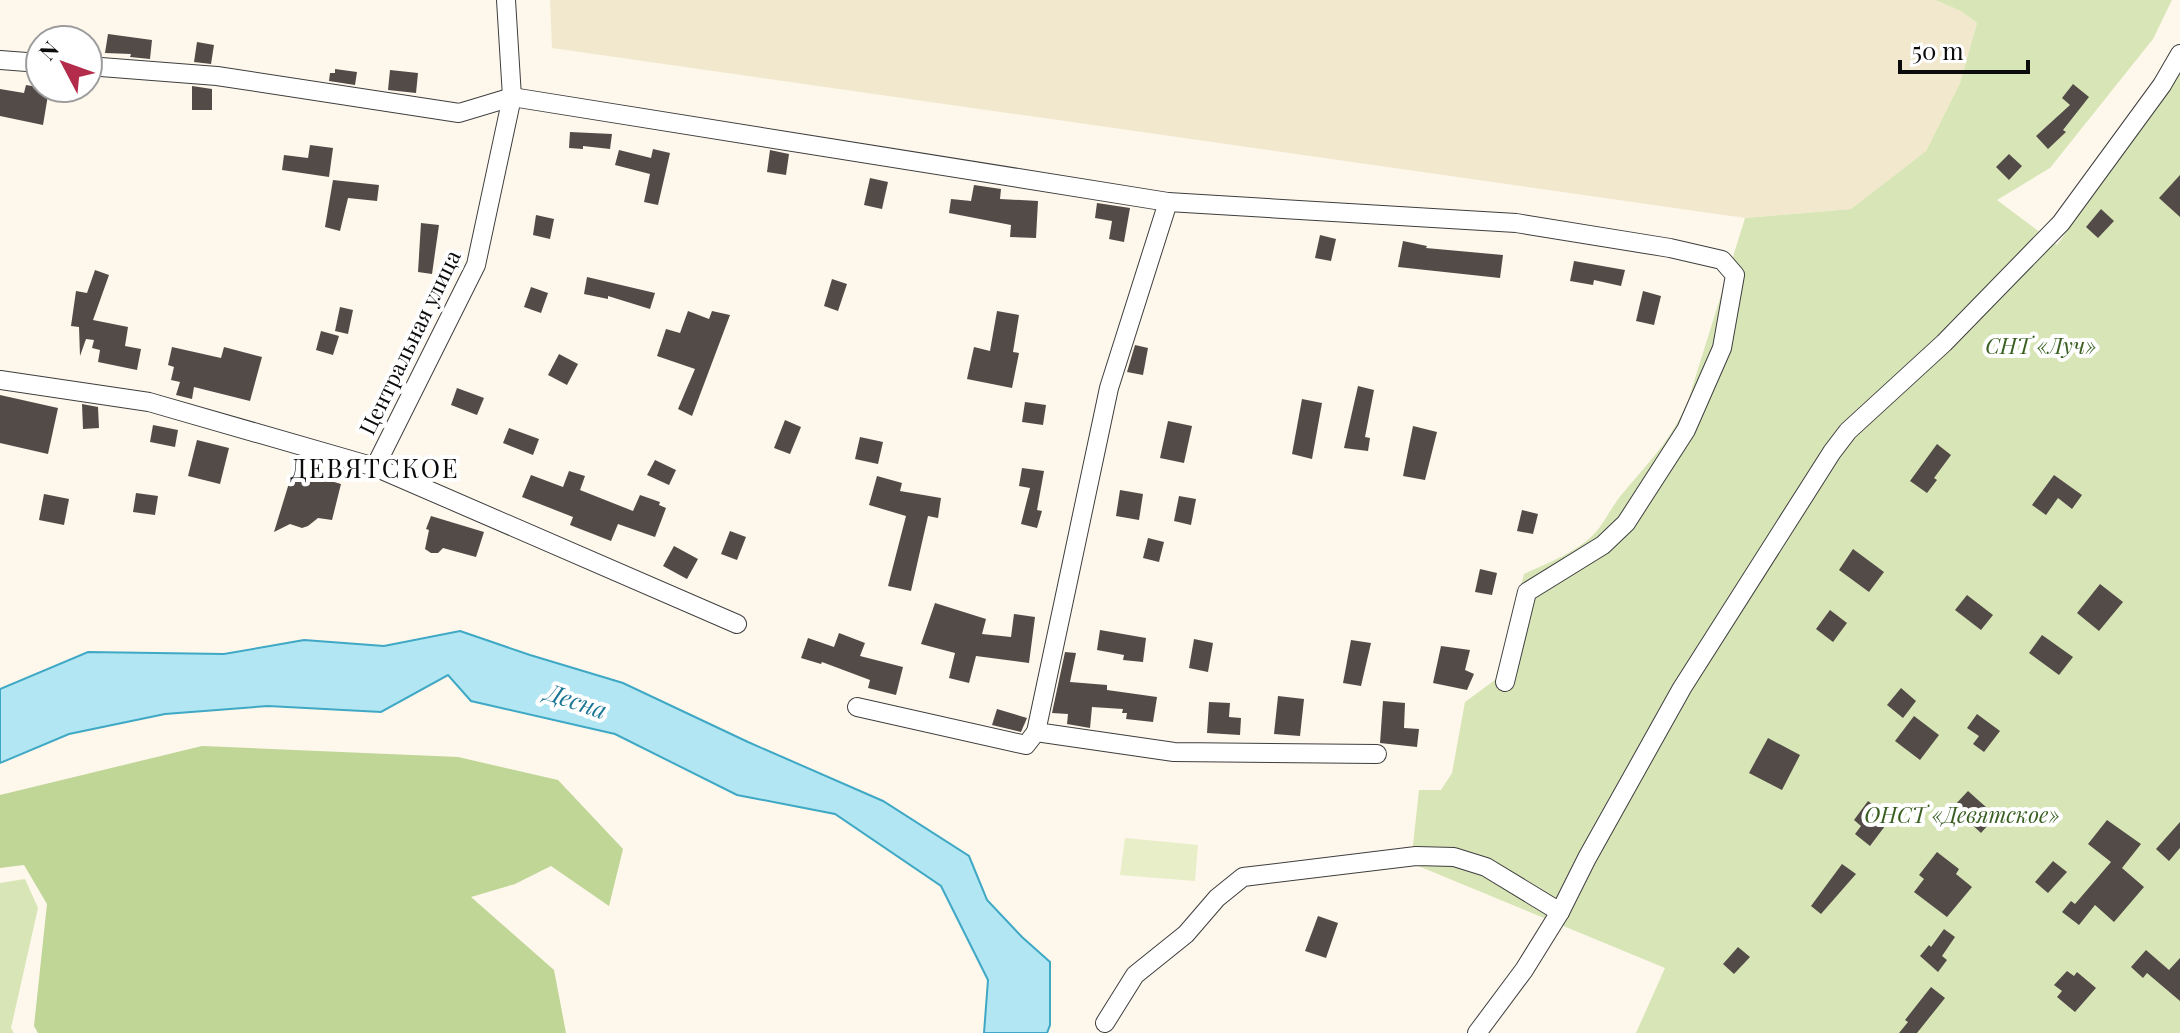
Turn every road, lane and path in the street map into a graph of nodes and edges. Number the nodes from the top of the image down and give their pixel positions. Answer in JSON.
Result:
{"nodes":[{"id":1,"x":506,"y":0,"type":"edge"},
{"id":2,"x":2180,"y":54,"type":"edge"},
{"id":3,"x":0,"y":60,"type":"edge"},
{"id":4,"x":24,"y":62,"type":"edge"},
{"id":5,"x":104,"y":67,"type":"edge"},
{"id":6,"x":512,"y":97,"type":"junction"},
{"id":7,"x":1168,"y":202,"type":"junction"},
{"id":8,"x":0,"y":380,"type":"edge"},
{"id":9,"x":375,"y":467,"type":"junction"},
{"id":10,"x":737,"y":624,"type":"dead end"},
{"id":11,"x":1505,"y":682,"type":"dead end"},
{"id":12,"x":857,"y":707,"type":"dead end"},
{"id":13,"x":1036,"y":732,"type":"junction"},
{"id":14,"x":1377,"y":754,"type":"dead end"},
{"id":15,"x":1560,"y":912,"type":"junction"},
{"id":16,"x":1105,"y":1023,"type":"dead end"},
{"id":17,"x":1477,"y":1033,"type":"edge"}],
"edges":[{"from":1,"to":6,"type":"street","name":"Центральная улица"},
{"from":2,"to":15,"type":"street"},
{"from":3,"to":4,"type":"street"},
{"from":5,"to":6,"type":"street"},
{"from":6,"to":7,"type":"street"},
{"from":6,"to":9,"type":"street","name":"Центральная улица"},
{"from":7,"to":11,"type":"street"},
{"from":7,"to":13,"type":"street"},
{"from":8,"to":9,"type":"street"},
{"from":9,"to":10,"type":"street"},
{"from":12,"to":13,"type":"street"},
{"from":13,"to":14,"type":"street"},
{"from":15,"to":16,"type":"street"},
{"from":15,"to":17,"type":"street"}]}
